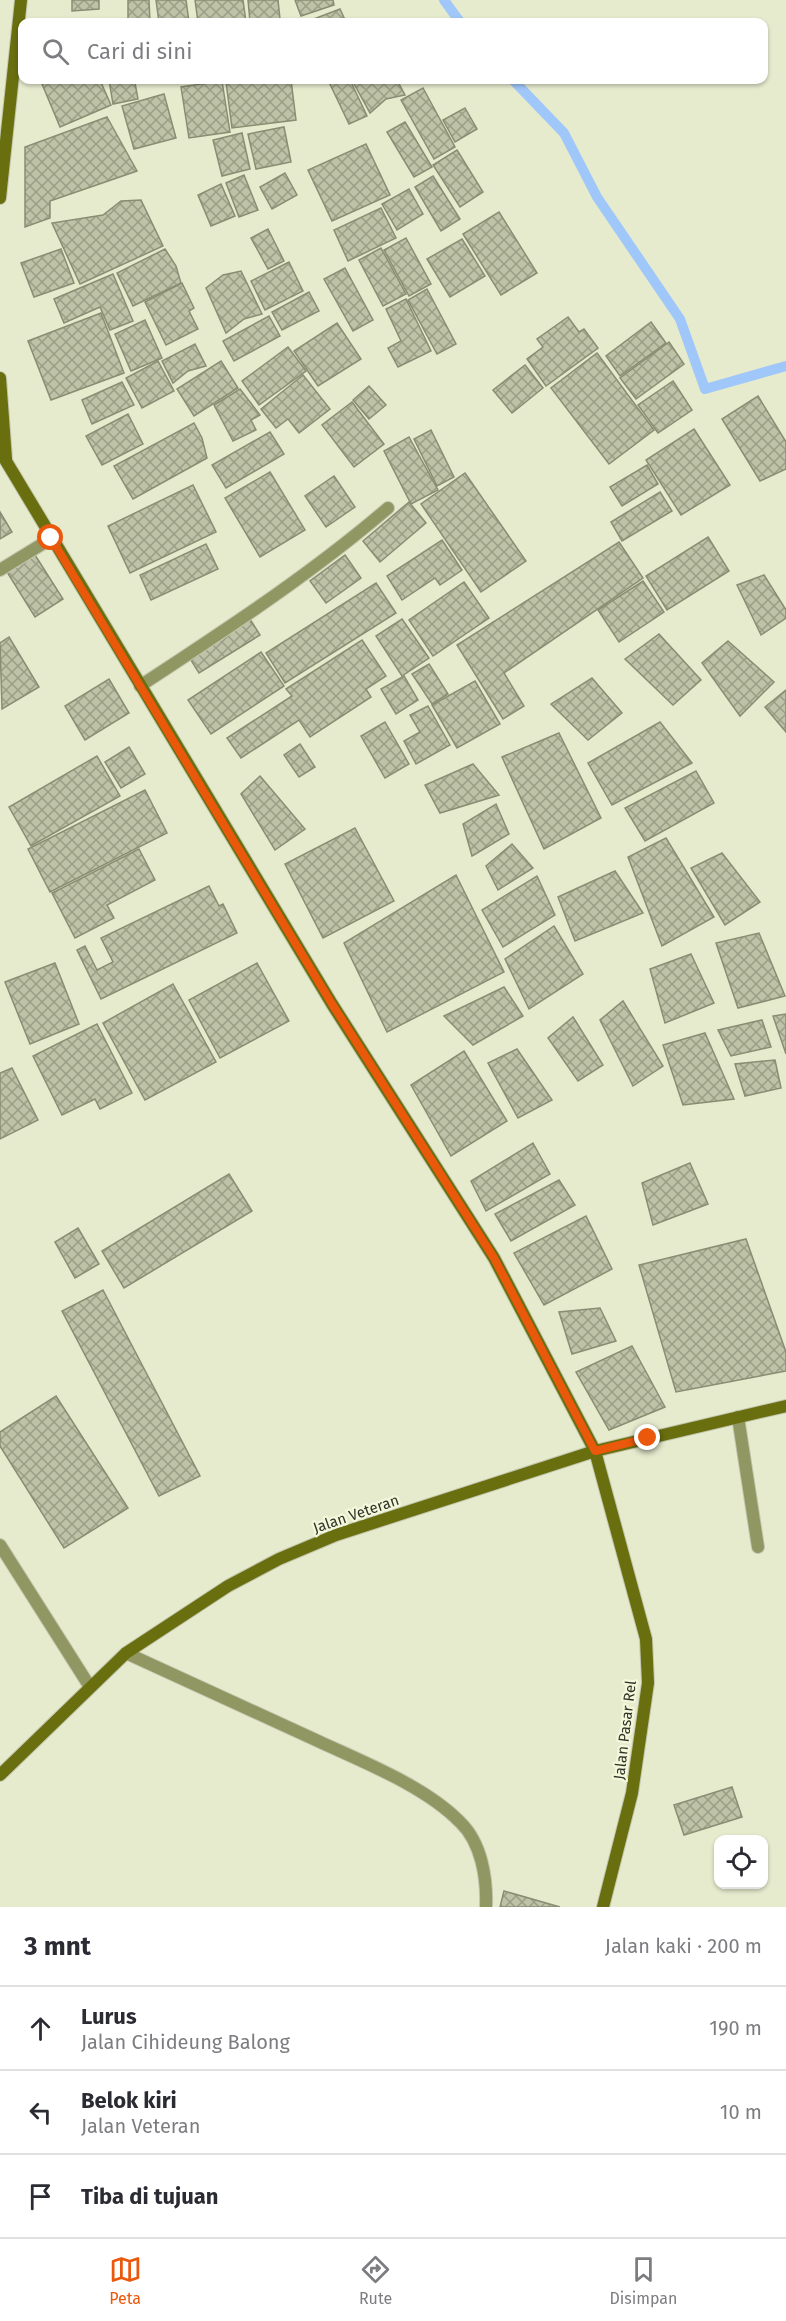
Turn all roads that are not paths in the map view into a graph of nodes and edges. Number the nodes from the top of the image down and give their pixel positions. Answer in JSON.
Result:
{"nodes":[{"id":1,"x":21,"y":0,"type":"edge"},
{"id":2,"x":19,"y":18,"type":"edge"},
{"id":3,"x":18,"y":28,"type":"edge"},
{"id":4,"x":0,"y":198,"type":"edge"},
{"id":5,"x":0,"y":378,"type":"edge"},
{"id":6,"x":0,"y":451,"type":"edge"},
{"id":7,"x":7,"y":463,"type":"junction"},
{"id":8,"x":388,"y":508,"type":"dead end"},
{"id":9,"x":51,"y":538,"type":"junction"},
{"id":10,"x":0,"y":570,"type":"edge"},
{"id":11,"x":140,"y":686,"type":"junction"},
{"id":12,"x":786,"y":1406,"type":"edge"},
{"id":13,"x":738,"y":1417,"type":"junction"},
{"id":14,"x":595,"y":1451,"type":"junction"},
{"id":15,"x":0,"y":1545,"type":"edge"},
{"id":16,"x":758,"y":1547,"type":"dead end"},
{"id":17,"x":126,"y":1653,"type":"junction"},
{"id":18,"x":90,"y":1687,"type":"junction"},
{"id":19,"x":0,"y":1775,"type":"edge"},
{"id":20,"x":486,"y":1907,"type":"edge"},
{"id":21,"x":603,"y":1907,"type":"edge"}],
"edges":[{"from":1,"to":2,"type":"street"},
{"from":3,"to":4,"type":"street"},
{"from":5,"to":7,"type":"street"},
{"from":6,"to":7,"type":"street","name":"Jalan Pasar Rel"},
{"from":7,"to":9,"type":"street","name":"Jalan Pasar Rel"},
{"from":8,"to":11,"type":"street"},
{"from":9,"to":10,"type":"street"},
{"from":9,"to":11,"type":"street","name":"Jalan Pasar Rel"},
{"from":11,"to":14,"type":"street","name":"Jalan Pasar Rel"},
{"from":12,"to":13,"type":"street","name":"Jalan Veteran"},
{"from":13,"to":14,"type":"street","name":"Jalan Veteran"},
{"from":13,"to":16,"type":"street"},
{"from":14,"to":17,"type":"street","name":"Jalan Veteran"},
{"from":14,"to":21,"type":"street","name":"Jalan Pasar Rel"},
{"from":15,"to":18,"type":"street"},
{"from":17,"to":18,"type":"street","name":"Jalan Veteran"},
{"from":17,"to":20,"type":"street"},
{"from":18,"to":19,"type":"street","name":"Jalan Veteran"}]}
